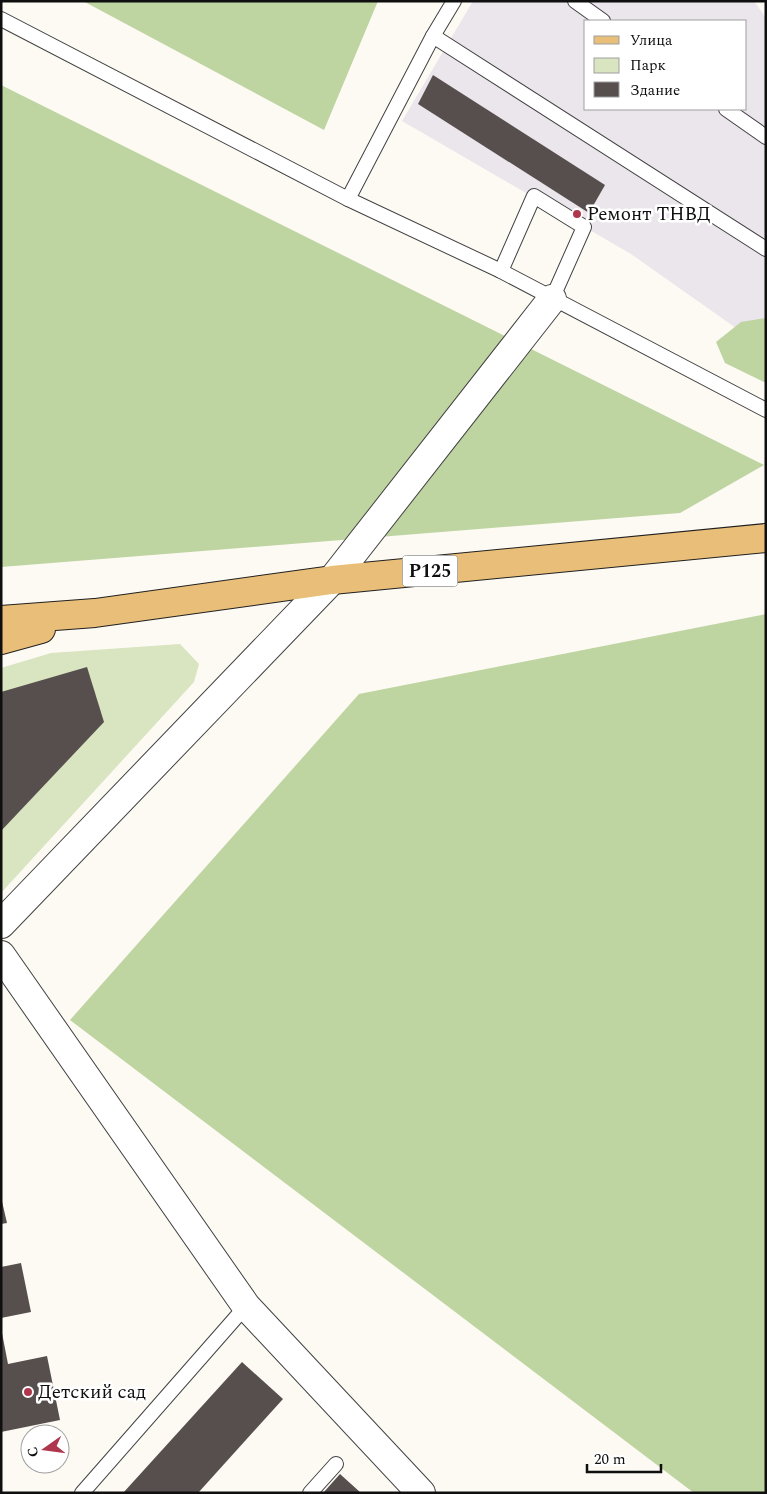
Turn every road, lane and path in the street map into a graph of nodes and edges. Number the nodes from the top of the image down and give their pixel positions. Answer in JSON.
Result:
{"nodes":[{"id":1,"x":454,"y":1,"type":"edge"},
{"id":2,"x":575,"y":1,"type":"edge"},
{"id":3,"x":1,"y":19,"type":"edge"},
{"id":4,"x":602,"y":20,"type":"edge"},
{"id":5,"x":433,"y":36,"type":"junction"},
{"id":6,"x":727,"y":110,"type":"edge"},
{"id":7,"x":766,"y":137,"type":"edge"},
{"id":8,"x":348,"y":199,"type":"junction"},
{"id":9,"x":766,"y":249,"type":"edge"},
{"id":10,"x":501,"y":272,"type":"junction"},
{"id":11,"x":552,"y":299,"type":"junction"},
{"id":12,"x":766,"y":410,"type":"edge"},
{"id":13,"x":766,"y":538,"type":"edge"},
{"id":14,"x":332,"y":580,"type":"junction"},
{"id":15,"x":95,"y":613,"type":"junction"},
{"id":16,"x":1,"y":620,"type":"edge"},
{"id":17,"x":1,"y":640,"type":"edge"},
{"id":18,"x":1,"y":924,"type":"edge"},
{"id":19,"x":1,"y":955,"type":"edge"},
{"id":20,"x":246,"y":1306,"type":"junction"},
{"id":21,"x":336,"y":1464,"type":"dead end"},
{"id":22,"x":82,"y":1493,"type":"edge"},
{"id":23,"x":310,"y":1493,"type":"edge"},
{"id":24,"x":421,"y":1493,"type":"edge"}],
"edges":[{"from":1,"to":5,"type":"lane"},
{"from":2,"to":4,"type":"lane"},
{"from":3,"to":8,"type":"lane"},
{"from":5,"to":8,"type":"lane"},
{"from":5,"to":9,"type":"lane"},
{"from":6,"to":7,"type":"lane"},
{"from":8,"to":10,"type":"lane"},
{"from":10,"to":11,"type":"lane"},
{"from":10,"to":11,"type":"lane"},
{"from":11,"to":12,"type":"lane"},
{"from":11,"to":14,"type":"street"},
{"from":13,"to":14,"type":"main road","number":"Р125"},
{"from":14,"to":15,"type":"main road","number":"Р125"},
{"from":14,"to":18,"type":"street"},
{"from":15,"to":16,"type":"main road","number":"Р125"},
{"from":15,"to":17,"type":"main road","number":"Р125"},
{"from":19,"to":20,"type":"street"},
{"from":20,"to":22,"type":"lane"},
{"from":20,"to":24,"type":"street"},
{"from":21,"to":23,"type":"lane"}]}
